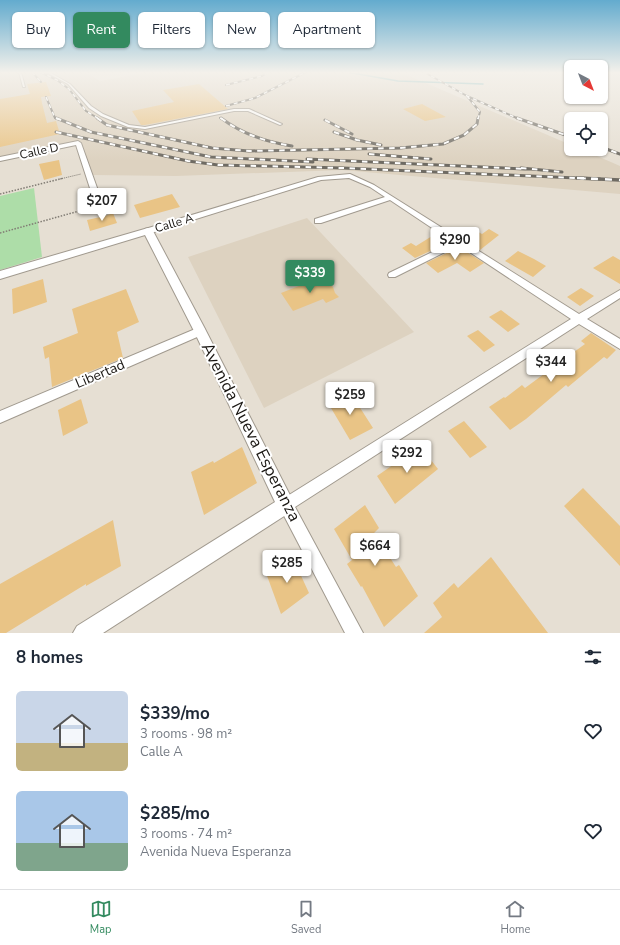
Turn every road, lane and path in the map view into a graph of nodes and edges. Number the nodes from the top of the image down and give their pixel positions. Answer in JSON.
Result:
{"nodes":[{"id":1,"x":85,"y":102,"type":"edge"},
{"id":2,"x":281,"y":124,"type":"dead end"},
{"id":3,"x":0,"y":159,"type":"edge"},
{"id":4,"x":88,"y":173,"type":"junction"},
{"id":5,"x":0,"y":194,"type":"edge"},
{"id":6,"x":390,"y":198,"type":"junction"},
{"id":7,"x":99,"y":206,"type":"junction"},
{"id":8,"x":102,"y":213,"type":"dead end"},
{"id":9,"x":318,"y":221,"type":"dead end"},
{"id":10,"x":148,"y":231,"type":"junction"},
{"id":11,"x":0,"y":233,"type":"edge"},
{"id":12,"x":460,"y":242,"type":"junction"},
{"id":13,"x":0,"y":275,"type":"edge"},
{"id":14,"x":392,"y":275,"type":"dead end"},
{"id":15,"x":620,"y":293,"type":"edge"},
{"id":16,"x":581,"y":319,"type":"junction"},
{"id":17,"x":200,"y":331,"type":"junction"},
{"id":18,"x":620,"y":345,"type":"edge"},
{"id":19,"x":0,"y":417,"type":"edge"},
{"id":20,"x":286,"y":505,"type":"junction"},
{"id":21,"x":84,"y":633,"type":"edge"},
{"id":22,"x":354,"y":633,"type":"edge"}],
"edges":[{"from":1,"to":2,"type":"lane"},
{"from":3,"to":4,"type":"street","name":"Calle D"},
{"from":4,"to":5,"type":"path"},
{"from":4,"to":7,"type":"street"},
{"from":6,"to":9,"type":"street"},
{"from":6,"to":10,"type":"street","name":"Calle A"},
{"from":6,"to":12,"type":"street"},
{"from":7,"to":8,"type":"street"},
{"from":7,"to":11,"type":"path"},
{"from":10,"to":13,"type":"street","name":"Calle A"},
{"from":10,"to":17,"type":"street","name":"Avenida Nueva Esperanza"},
{"from":12,"to":14,"type":"street"},
{"from":12,"to":16,"type":"street"},
{"from":15,"to":16,"type":"street"},
{"from":16,"to":18,"type":"street"},
{"from":16,"to":20,"type":"street"},
{"from":17,"to":19,"type":"street","name":"Libertad"},
{"from":17,"to":20,"type":"street","name":"Avenida Nueva Esperanza"},
{"from":20,"to":21,"type":"street"},
{"from":20,"to":22,"type":"street","name":"Avenida Nueva Esperanza"}]}
